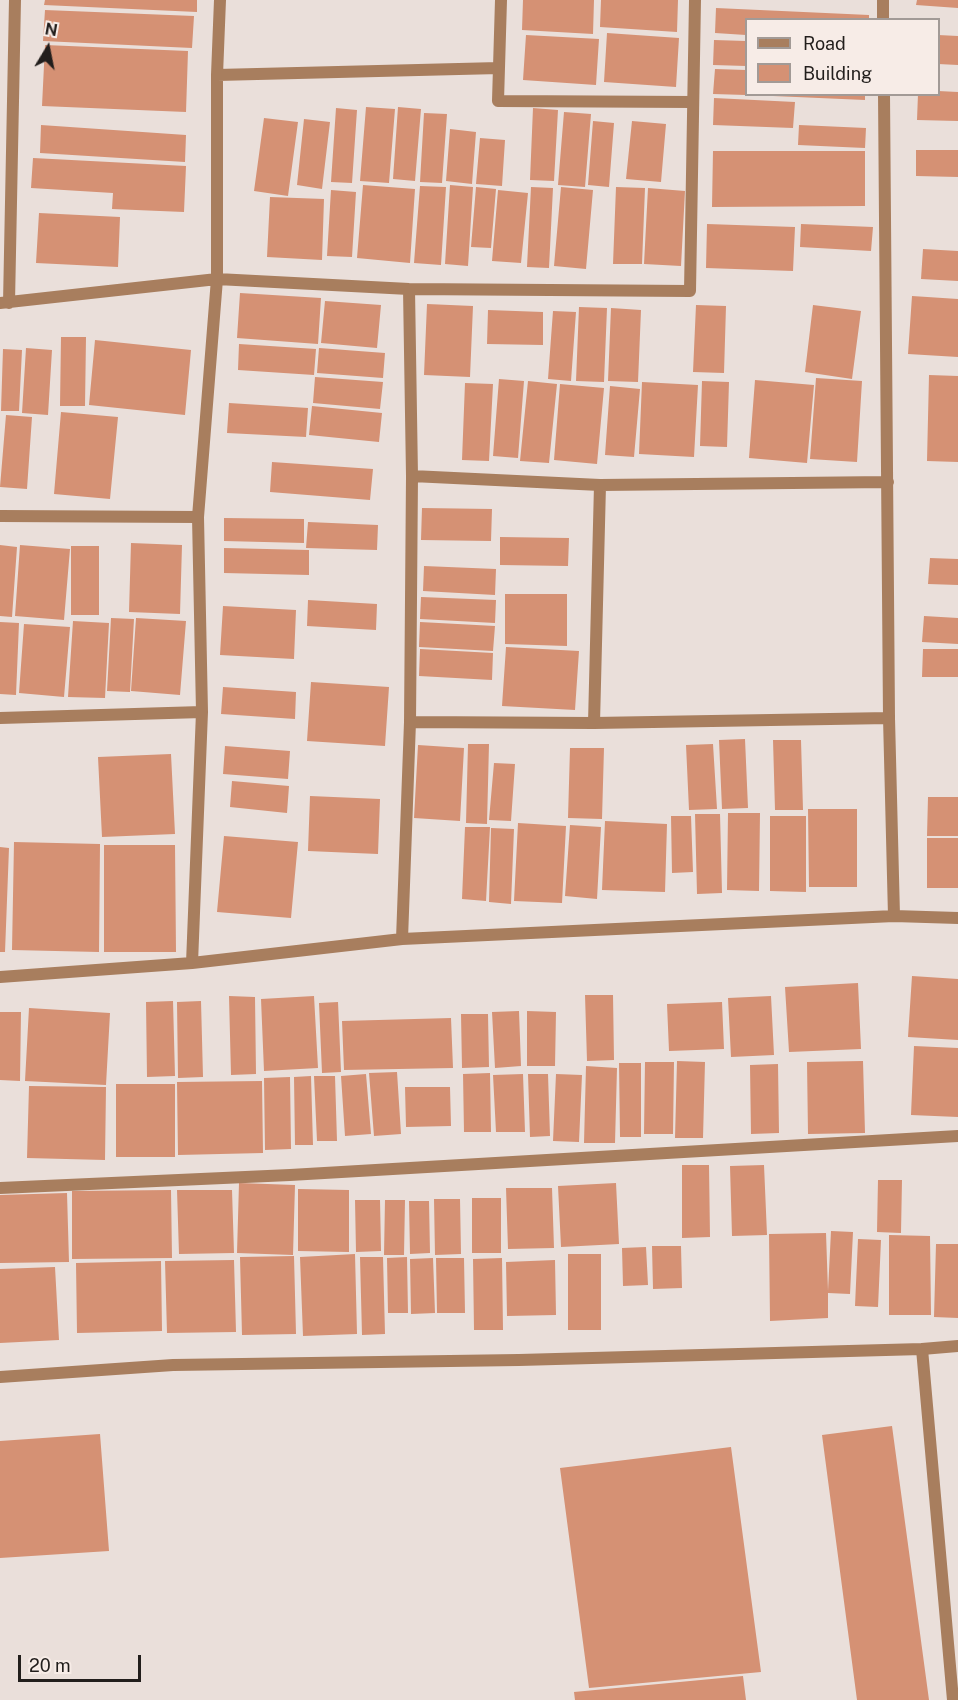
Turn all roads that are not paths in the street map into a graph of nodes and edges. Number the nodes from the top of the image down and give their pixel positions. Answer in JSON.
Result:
{"nodes":[{"id":1,"x":15,"y":0,"type":"edge"},
{"id":2,"x":220,"y":0,"type":"edge"},
{"id":3,"x":501,"y":0,"type":"edge"},
{"id":4,"x":695,"y":0,"type":"edge"},
{"id":5,"x":883,"y":0,"type":"edge"},
{"id":6,"x":883,"y":18,"type":"edge"},
{"id":7,"x":499,"y":68,"type":"junction"},
{"id":8,"x":217,"y":75,"type":"junction"},
{"id":9,"x":884,"y":96,"type":"edge"},
{"id":10,"x":693,"y":102,"type":"junction"},
{"id":11,"x":217,"y":279,"type":"junction"},
{"id":12,"x":409,"y":289,"type":"junction"},
{"id":13,"x":5,"y":303,"type":"edge"},
{"id":14,"x":412,"y":476,"type":"junction"},
{"id":15,"x":888,"y":482,"type":"junction"},
{"id":16,"x":600,"y":484,"type":"junction"},
{"id":17,"x":0,"y":516,"type":"edge"},
{"id":18,"x":198,"y":517,"type":"junction"},
{"id":19,"x":202,"y":712,"type":"junction"},
{"id":20,"x":0,"y":718,"type":"edge"},
{"id":21,"x":889,"y":718,"type":"junction"},
{"id":22,"x":410,"y":722,"type":"junction"},
{"id":23,"x":594,"y":723,"type":"junction"},
{"id":24,"x":894,"y":916,"type":"junction"},
{"id":25,"x":958,"y":918,"type":"edge"},
{"id":26,"x":402,"y":939,"type":"junction"},
{"id":27,"x":192,"y":963,"type":"junction"},
{"id":28,"x":0,"y":977,"type":"edge"},
{"id":29,"x":958,"y":1136,"type":"edge"},
{"id":30,"x":0,"y":1188,"type":"edge"},
{"id":31,"x":958,"y":1346,"type":"edge"},
{"id":32,"x":922,"y":1349,"type":"junction"},
{"id":33,"x":0,"y":1377,"type":"edge"},
{"id":34,"x":953,"y":1700,"type":"edge"}],
"edges":[{"from":1,"to":13,"type":"street"},
{"from":2,"to":8,"type":"street"},
{"from":3,"to":7,"type":"street"},
{"from":4,"to":10,"type":"street"},
{"from":5,"to":6,"type":"street"},
{"from":7,"to":8,"type":"street"},
{"from":7,"to":10,"type":"street"},
{"from":8,"to":11,"type":"street"},
{"from":9,"to":15,"type":"street"},
{"from":10,"to":12,"type":"street"},
{"from":11,"to":12,"type":"street"},
{"from":11,"to":13,"type":"street"},
{"from":11,"to":18,"type":"street"},
{"from":12,"to":14,"type":"street"},
{"from":14,"to":16,"type":"street"},
{"from":14,"to":22,"type":"street"},
{"from":15,"to":16,"type":"street"},
{"from":15,"to":21,"type":"street"},
{"from":16,"to":23,"type":"street"},
{"from":17,"to":18,"type":"street"},
{"from":18,"to":19,"type":"street"},
{"from":19,"to":20,"type":"street"},
{"from":19,"to":27,"type":"street"},
{"from":21,"to":23,"type":"street"},
{"from":21,"to":24,"type":"street"},
{"from":22,"to":23,"type":"street"},
{"from":22,"to":26,"type":"street"},
{"from":24,"to":25,"type":"street"},
{"from":24,"to":26,"type":"street"},
{"from":26,"to":27,"type":"street"},
{"from":27,"to":28,"type":"street"},
{"from":29,"to":30,"type":"street"},
{"from":31,"to":32,"type":"street"},
{"from":32,"to":33,"type":"street"},
{"from":32,"to":34,"type":"street"}]}
